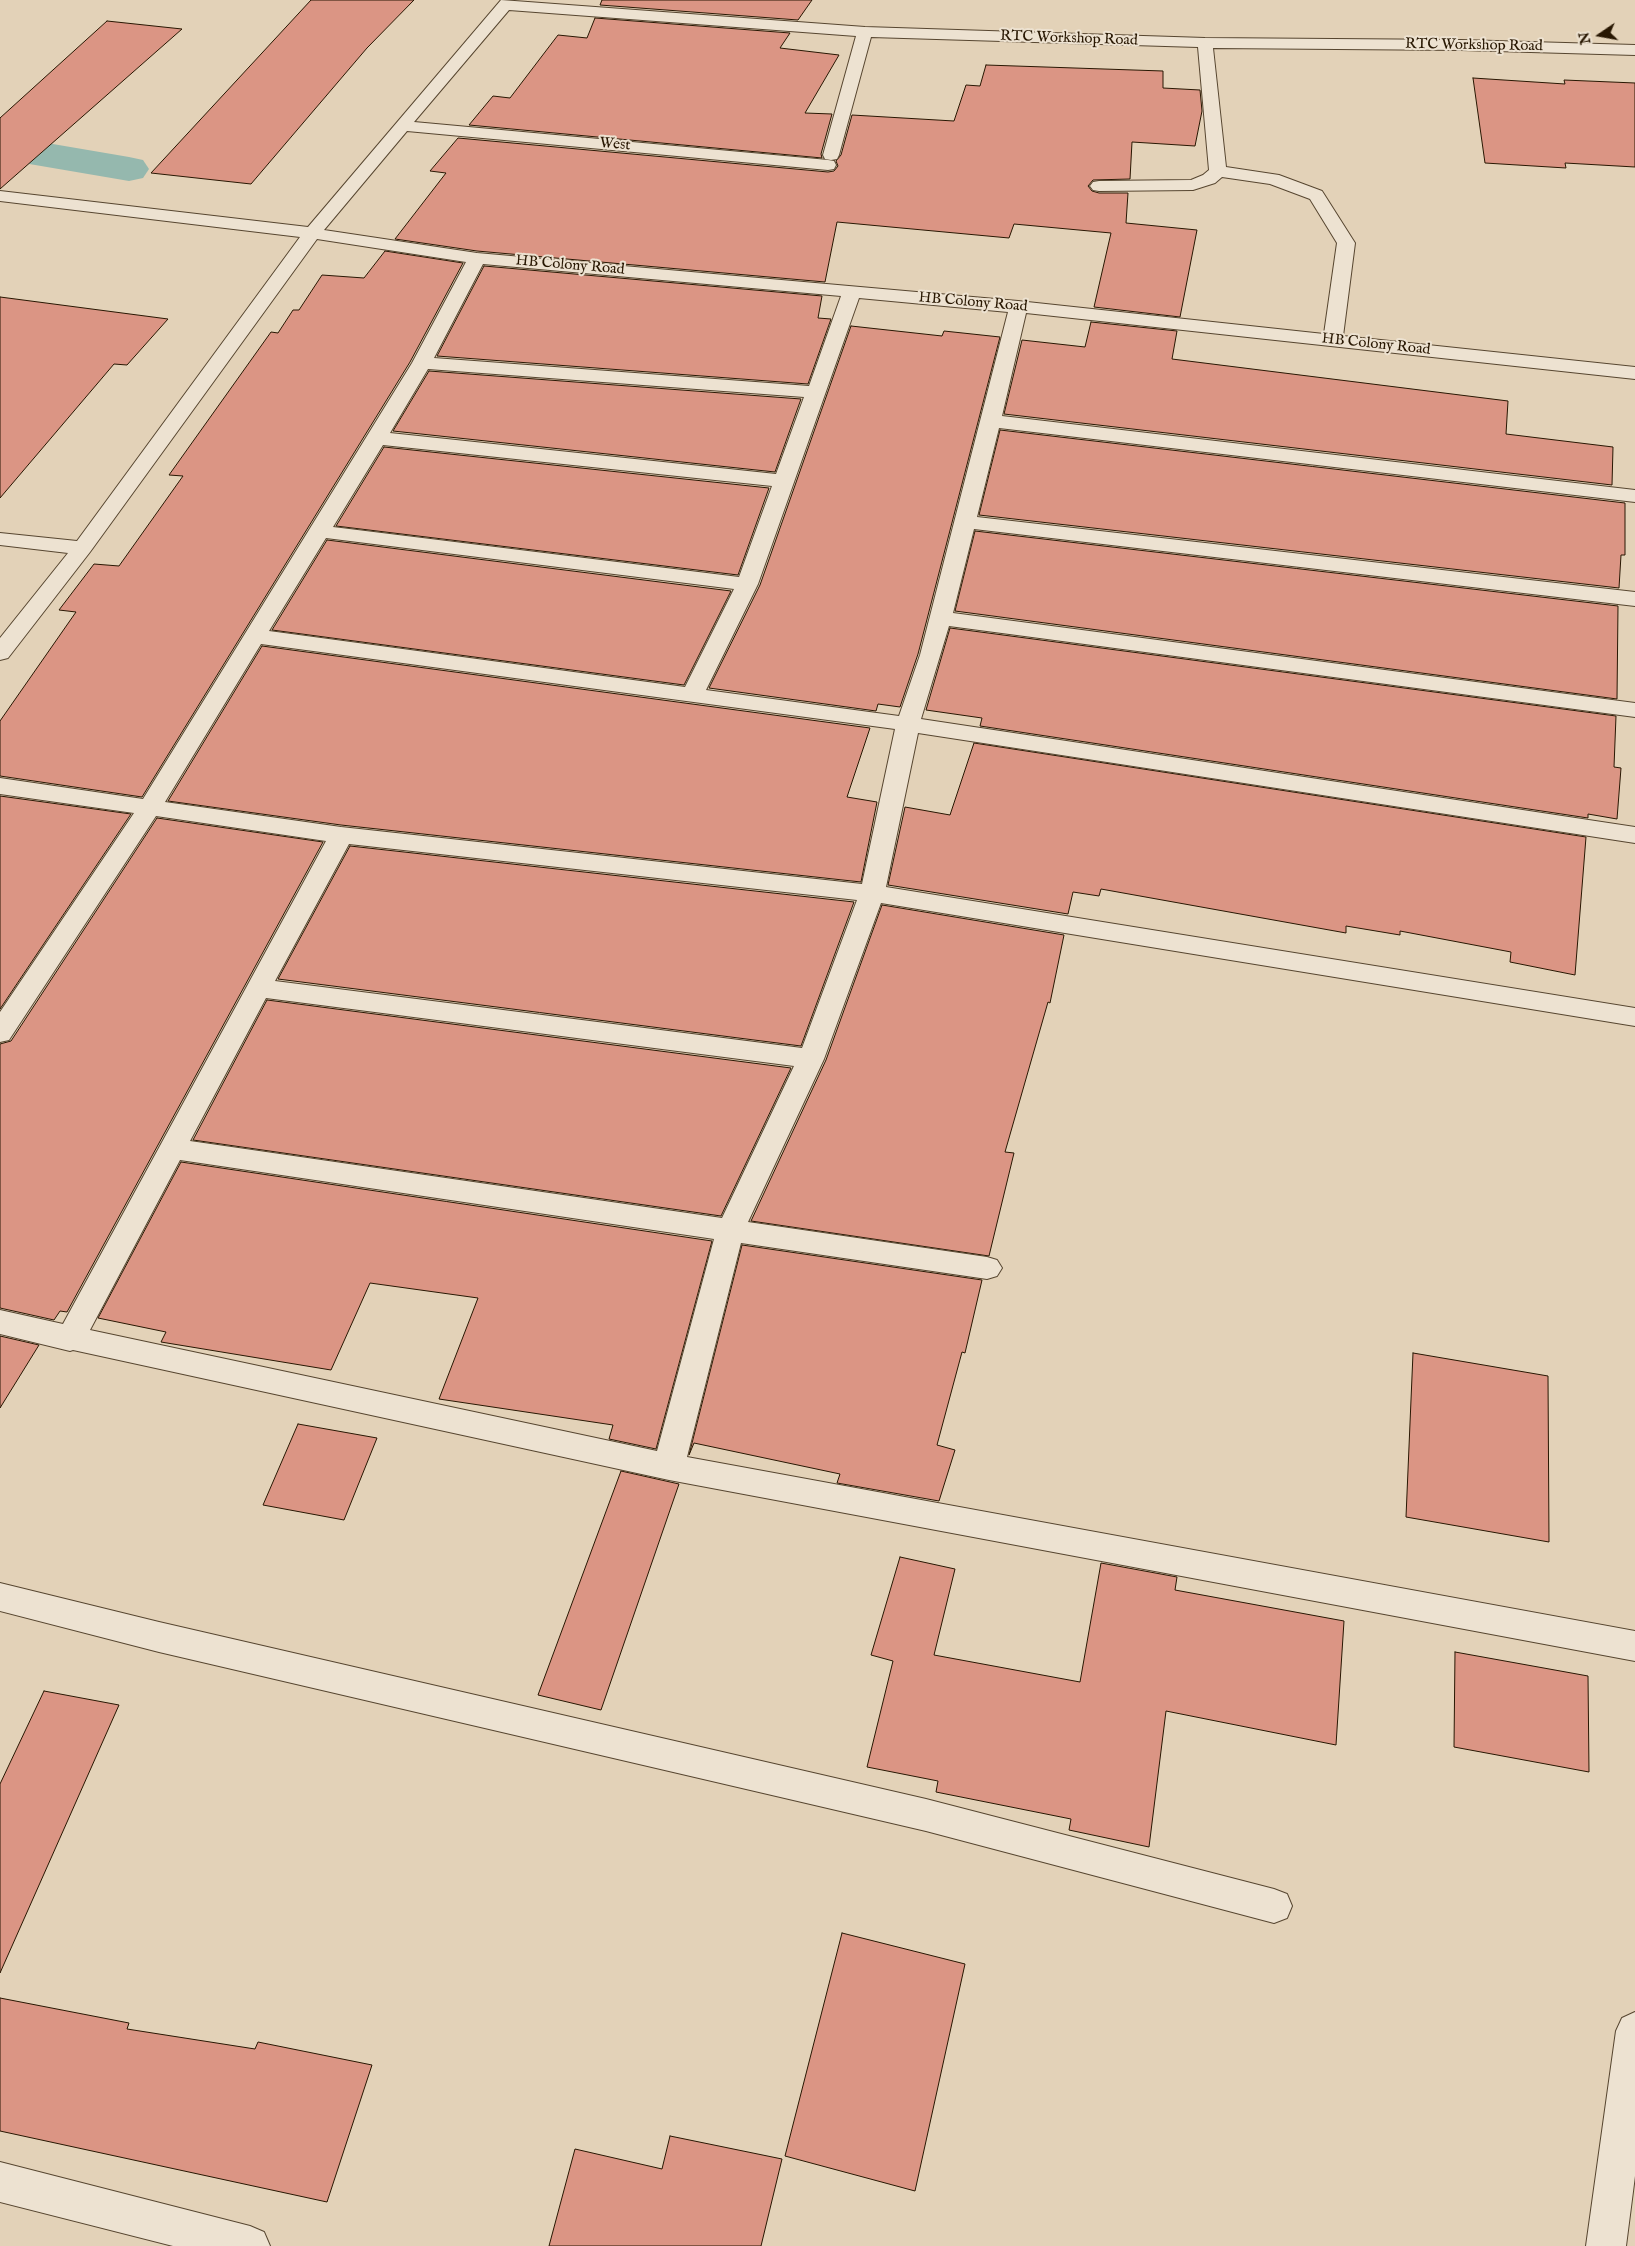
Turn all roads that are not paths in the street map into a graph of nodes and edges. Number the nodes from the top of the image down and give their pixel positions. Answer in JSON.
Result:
{"nodes":[{"id":1,"x":506,"y":3,"type":"edge"},
{"id":2,"x":865,"y":32,"type":"junction"},
{"id":3,"x":1205,"y":43,"type":"junction"},
{"id":4,"x":1635,"y":50,"type":"edge"},
{"id":5,"x":401,"y":126,"type":"junction"},
{"id":6,"x":1218,"y":171,"type":"junction"},
{"id":7,"x":1099,"y":186,"type":"dead end"},
{"id":8,"x":0,"y":196,"type":"edge"},
{"id":9,"x":312,"y":233,"type":"junction"},
{"id":10,"x":477,"y":258,"type":"junction"},
{"id":11,"x":852,"y":292,"type":"junction"},
{"id":12,"x":1018,"y":307,"type":"junction"},
{"id":13,"x":1333,"y":340,"type":"junction"},
{"id":14,"x":422,"y":363,"type":"junction"},
{"id":15,"x":1635,"y":373,"type":"edge"},
{"id":16,"x":816,"y":392,"type":"junction"},
{"id":17,"x":991,"y":421,"type":"junction"},
{"id":18,"x":377,"y":438,"type":"junction"},
{"id":19,"x":785,"y":481,"type":"junction"},
{"id":20,"x":1635,"y":496,"type":"edge"},
{"id":21,"x":966,"y":522,"type":"junction"},
{"id":22,"x":318,"y":530,"type":"junction"},
{"id":23,"x":0,"y":539,"type":"edge"},
{"id":24,"x":83,"y":548,"type":"junction"},
{"id":25,"x":747,"y":584,"type":"junction"},
{"id":26,"x":1635,"y":599,"type":"edge"},
{"id":27,"x":940,"y":618,"type":"junction"},
{"id":28,"x":254,"y":636,"type":"junction"},
{"id":29,"x":0,"y":653,"type":"edge"},
{"id":30,"x":693,"y":694,"type":"junction"},
{"id":31,"x":1635,"y":710,"type":"edge"},
{"id":32,"x":908,"y":724,"type":"junction"},
{"id":33,"x":0,"y":786,"type":"edge"},
{"id":34,"x":149,"y":808,"type":"junction"},
{"id":35,"x":1635,"y":834,"type":"edge"},
{"id":36,"x":341,"y":835,"type":"junction"},
{"id":37,"x":872,"y":893,"type":"junction"},
{"id":38,"x":259,"y":988,"type":"junction"},
{"id":39,"x":1635,"y":1017,"type":"edge"},
{"id":40,"x":0,"y":1033,"type":"edge"},
{"id":41,"x":811,"y":1059,"type":"junction"},
{"id":42,"x":172,"y":1149,"type":"junction"},
{"id":43,"x":730,"y":1231,"type":"junction"},
{"id":44,"x":987,"y":1268,"type":"dead end"},
{"id":45,"x":0,"y":1322,"type":"edge"},
{"id":46,"x":70,"y":1339,"type":"junction"},
{"id":47,"x":669,"y":1467,"type":"junction"},
{"id":48,"x":0,"y":1597,"type":"edge"},
{"id":49,"x":1635,"y":1646,"type":"edge"},
{"id":50,"x":1274,"y":1906,"type":"dead end"},
{"id":51,"x":1635,"y":2031,"type":"edge"},
{"id":52,"x":0,"y":2182,"type":"edge"},
{"id":53,"x":250,"y":2246,"type":"edge"},
{"id":54,"x":1606,"y":2246,"type":"edge"}],
"edges":[{"from":1,"to":2,"type":"street","name":"RTC Workshop Road"},
{"from":1,"to":5,"type":"street"},
{"from":2,"to":3,"type":"street","name":"RTC Workshop Road"},
{"from":2,"to":5,"type":"street","name":"West"},
{"from":3,"to":4,"type":"street","name":"RTC Workshop Road"},
{"from":3,"to":6,"type":"street"},
{"from":5,"to":9,"type":"street"},
{"from":6,"to":7,"type":"street"},
{"from":6,"to":13,"type":"street"},
{"from":8,"to":9,"type":"street","name":"HB Colony Road"},
{"from":9,"to":10,"type":"street","name":"HB Colony Road"},
{"from":9,"to":24,"type":"street"},
{"from":10,"to":11,"type":"street","name":"HB Colony Road"},
{"from":10,"to":14,"type":"street"},
{"from":11,"to":12,"type":"street","name":"HB Colony Road"},
{"from":11,"to":16,"type":"street"},
{"from":12,"to":13,"type":"street","name":"HB Colony Road"},
{"from":12,"to":17,"type":"street"},
{"from":13,"to":15,"type":"street","name":"HB Colony Road"},
{"from":14,"to":16,"type":"street"},
{"from":14,"to":18,"type":"street"},
{"from":16,"to":19,"type":"street"},
{"from":17,"to":20,"type":"street"},
{"from":17,"to":21,"type":"street"},
{"from":18,"to":19,"type":"street"},
{"from":18,"to":22,"type":"street"},
{"from":19,"to":25,"type":"street"},
{"from":21,"to":26,"type":"street"},
{"from":21,"to":27,"type":"street"},
{"from":22,"to":25,"type":"street"},
{"from":22,"to":28,"type":"street"},
{"from":23,"to":24,"type":"street"},
{"from":24,"to":29,"type":"street"},
{"from":25,"to":30,"type":"street"},
{"from":27,"to":31,"type":"street"},
{"from":27,"to":32,"type":"street"},
{"from":28,"to":30,"type":"street"},
{"from":28,"to":34,"type":"street"},
{"from":30,"to":32,"type":"street"},
{"from":32,"to":35,"type":"street"},
{"from":32,"to":37,"type":"street"},
{"from":33,"to":34,"type":"street"},
{"from":34,"to":36,"type":"street"},
{"from":34,"to":40,"type":"street"},
{"from":36,"to":37,"type":"street"},
{"from":36,"to":38,"type":"street"},
{"from":37,"to":39,"type":"street"},
{"from":37,"to":41,"type":"street"},
{"from":38,"to":41,"type":"street"},
{"from":38,"to":42,"type":"street"},
{"from":41,"to":43,"type":"street"},
{"from":42,"to":43,"type":"street"},
{"from":42,"to":46,"type":"street"},
{"from":43,"to":44,"type":"street"},
{"from":43,"to":47,"type":"street"},
{"from":45,"to":46,"type":"street"},
{"from":46,"to":47,"type":"street"},
{"from":47,"to":49,"type":"street"},
{"from":48,"to":50,"type":"street"},
{"from":51,"to":54,"type":"street"},
{"from":52,"to":53,"type":"street"}]}
